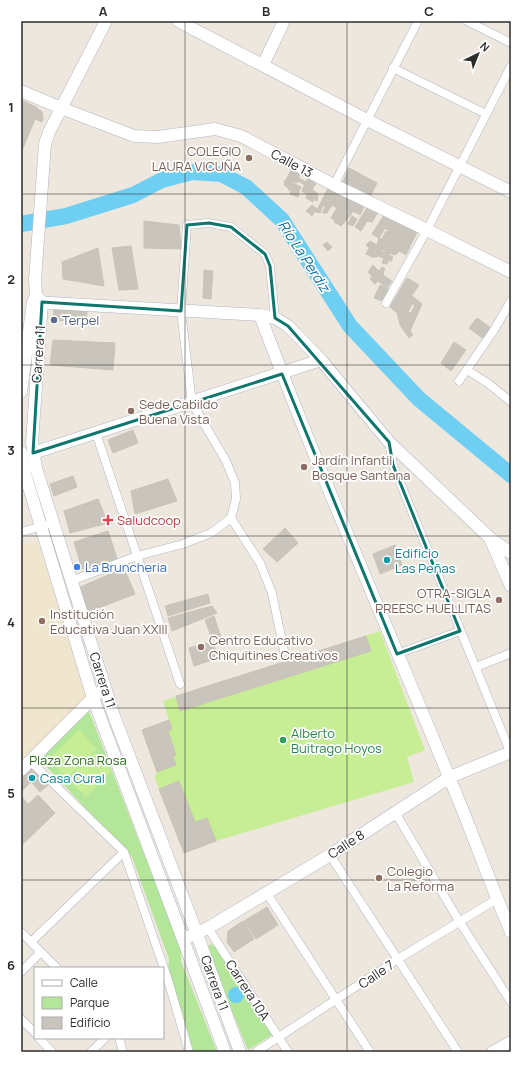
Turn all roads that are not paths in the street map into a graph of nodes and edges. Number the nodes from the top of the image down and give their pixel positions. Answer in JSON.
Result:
{"nodes":[{"id":1,"x":106,"y":21,"type":"edge"},
{"id":2,"x":178,"y":21,"type":"edge"},
{"id":3,"x":284,"y":21,"type":"edge"},
{"id":4,"x":418,"y":21,"type":"edge"},
{"id":5,"x":467,"y":21,"type":"edge"},
{"id":6,"x":511,"y":43,"type":"edge"},
{"id":7,"x":263,"y":65,"type":"junction"},
{"id":8,"x":511,"y":66,"type":"edge"},
{"id":9,"x":393,"y":68,"type":"junction"},
{"id":10,"x":21,"y":91,"type":"edge"},
{"id":11,"x":61,"y":108,"type":"junction"},
{"id":12,"x":486,"y":114,"type":"junction"},
{"id":13,"x":367,"y":120,"type":"junction"},
{"id":14,"x":459,"y":167,"type":"junction"},
{"id":15,"x":334,"y":185,"type":"junction"},
{"id":16,"x":511,"y":192,"type":"edge"},
{"id":17,"x":427,"y":230,"type":"junction"},
{"id":18,"x":511,"y":272,"type":"edge"},
{"id":19,"x":37,"y":300,"type":"junction"},
{"id":20,"x":511,"y":301,"type":"edge"},
{"id":21,"x":386,"y":303,"type":"dead end"},
{"id":22,"x":181,"y":311,"type":"junction"},
{"id":23,"x":260,"y":315,"type":"junction"},
{"id":24,"x":275,"y":318,"type":"junction"},
{"id":25,"x":321,"y":360,"type":"junction"},
{"id":26,"x":467,"y":370,"type":"junction"},
{"id":27,"x":282,"y":374,"type":"junction"},
{"id":28,"x":459,"y":381,"type":"dead end"},
{"id":29,"x":21,"y":392,"type":"edge"},
{"id":30,"x":511,"y":402,"type":"edge"},
{"id":31,"x":192,"y":403,"type":"junction"},
{"id":32,"x":96,"y":433,"type":"junction"},
{"id":33,"x":389,"y":442,"type":"junction"},
{"id":34,"x":21,"y":452,"type":"edge"},
{"id":35,"x":33,"y":453,"type":"junction"},
{"id":36,"x":231,"y":518,"type":"junction"},
{"id":37,"x":53,"y":523,"type":"junction"},
{"id":38,"x":41,"y":526,"type":"junction"},
{"id":39,"x":21,"y":532,"type":"edge"},
{"id":40,"x":490,"y":538,"type":"junction"},
{"id":41,"x":511,"y":553,"type":"edge"},
{"id":42,"x":137,"y":556,"type":"junction"},
{"id":43,"x":71,"y":581,"type":"junction"},
{"id":44,"x":511,"y":586,"type":"edge"},
{"id":45,"x":460,"y":630,"type":"junction"},
{"id":46,"x":284,"y":651,"type":"dead end"},
{"id":47,"x":511,"y":653,"type":"edge"},
{"id":48,"x":397,"y":654,"type":"junction"},
{"id":49,"x":476,"y":667,"type":"junction"},
{"id":50,"x":180,"y":684,"type":"dead end"},
{"id":51,"x":104,"y":685,"type":"junction"},
{"id":52,"x":93,"y":698,"type":"junction"},
{"id":53,"x":511,"y":753,"type":"edge"},
{"id":54,"x":30,"y":761,"type":"junction"},
{"id":55,"x":21,"y":770,"type":"edge"},
{"id":56,"x":450,"y":777,"type":"junction"},
{"id":57,"x":395,"y":812,"type":"junction"},
{"id":58,"x":124,"y":852,"type":"junction"},
{"id":59,"x":330,"y":855,"type":"junction"},
{"id":60,"x":266,"y":892,"type":"junction"},
{"id":61,"x":497,"y":899,"type":"junction"},
{"id":62,"x":507,"y":915,"type":"edge"},
{"id":63,"x":459,"y":921,"type":"junction"},
{"id":64,"x":203,"y":931,"type":"junction"},
{"id":65,"x":21,"y":932,"type":"edge"},
{"id":66,"x":511,"y":932,"type":"edge"},
{"id":67,"x":183,"y":940,"type":"junction"},
{"id":68,"x":31,"y":942,"type":"junction"},
{"id":69,"x":41,"y":952,"type":"junction"},
{"id":70,"x":398,"y":959,"type":"junction"},
{"id":71,"x":56,"y":967,"type":"edge"},
{"id":72,"x":160,"y":967,"type":"edge"},
{"id":73,"x":21,"y":972,"type":"edge"},
{"id":74,"x":165,"y":982,"type":"edge"},
{"id":75,"x":336,"y":1000,"type":"junction"},
{"id":76,"x":511,"y":1002,"type":"edge"},
{"id":77,"x":21,"y":1019,"type":"edge"},
{"id":78,"x":34,"y":1032,"type":"edge"},
{"id":79,"x":279,"y":1038,"type":"junction"},
{"id":80,"x":40,"y":1039,"type":"edge"},
{"id":81,"x":104,"y":1039,"type":"edge"},
{"id":82,"x":119,"y":1039,"type":"edge"},
{"id":83,"x":511,"y":1042,"type":"edge"},
{"id":84,"x":52,"y":1052,"type":"edge"},
{"id":85,"x":91,"y":1052,"type":"edge"},
{"id":86,"x":123,"y":1052,"type":"edge"},
{"id":87,"x":189,"y":1052,"type":"edge"},
{"id":88,"x":224,"y":1052,"type":"edge"},
{"id":89,"x":240,"y":1052,"type":"edge"},
{"id":90,"x":256,"y":1052,"type":"edge"},
{"id":91,"x":288,"y":1052,"type":"edge"},
{"id":92,"x":370,"y":1052,"type":"edge"},
{"id":93,"x":458,"y":1052,"type":"edge"},
{"id":94,"x":493,"y":1052,"type":"edge"}],
"edges":[{"from":1,"to":11,"type":"street","name":"Carrera 11"},
{"from":2,"to":7,"type":"street"},
{"from":3,"to":7,"type":"street"},
{"from":4,"to":9,"type":"street"},
{"from":5,"to":6,"type":"street"},
{"from":7,"to":13,"type":"street"},
{"from":8,"to":12,"type":"street"},
{"from":9,"to":12,"type":"street"},
{"from":9,"to":13,"type":"street"},
{"from":10,"to":11,"type":"street","name":"Calle 13"},
{"from":11,"to":15,"type":"street","name":"Calle 13"},
{"from":11,"to":19,"type":"street","name":"Carrera 11"},
{"from":12,"to":14,"type":"street"},
{"from":13,"to":14,"type":"street"},
{"from":13,"to":15,"type":"street"},
{"from":14,"to":16,"type":"street"},
{"from":14,"to":17,"type":"street"},
{"from":15,"to":17,"type":"street","name":"Calle 13"},
{"from":17,"to":18,"type":"street","name":"Calle 13"},
{"from":17,"to":21,"type":"street"},
{"from":19,"to":22,"type":"street"},
{"from":19,"to":29,"type":"street","name":"Carrera 11"},
{"from":19,"to":35,"type":"street","name":"Carrera 11"},
{"from":20,"to":26,"type":"street"},
{"from":22,"to":23,"type":"street"},
{"from":22,"to":24,"type":"street"},
{"from":22,"to":31,"type":"street"},
{"from":23,"to":24,"type":"street"},
{"from":23,"to":27,"type":"street"},
{"from":24,"to":25,"type":"street"},
{"from":25,"to":27,"type":"street"},
{"from":25,"to":33,"type":"street"},
{"from":26,"to":28,"type":"street"},
{"from":26,"to":30,"type":"street"},
{"from":27,"to":31,"type":"street"},
{"from":27,"to":48,"type":"street"},
{"from":31,"to":32,"type":"street"},
{"from":31,"to":36,"type":"street"},
{"from":32,"to":35,"type":"street"},
{"from":32,"to":42,"type":"street"},
{"from":33,"to":40,"type":"street"},
{"from":33,"to":45,"type":"street"},
{"from":34,"to":38,"type":"street","name":"Carrera 11"},
{"from":35,"to":37,"type":"street","name":"Carrera 11"},
{"from":36,"to":42,"type":"street"},
{"from":36,"to":46,"type":"street"},
{"from":37,"to":38,"type":"street"},
{"from":37,"to":43,"type":"street","name":"Carrera 11"},
{"from":38,"to":39,"type":"street"},
{"from":38,"to":52,"type":"street","name":"Carrera 11"},
{"from":40,"to":41,"type":"street"},
{"from":40,"to":44,"type":"street"},
{"from":42,"to":43,"type":"street"},
{"from":42,"to":50,"type":"street"},
{"from":43,"to":51,"type":"street","name":"Carrera 11"},
{"from":45,"to":48,"type":"street"},
{"from":45,"to":49,"type":"street"},
{"from":47,"to":49,"type":"street"},
{"from":48,"to":56,"type":"street"},
{"from":49,"to":53,"type":"street"},
{"from":51,"to":52,"type":"street"},
{"from":51,"to":64,"type":"street","name":"Carrera 11"},
{"from":52,"to":54,"type":"street"},
{"from":52,"to":67,"type":"street","name":"Carrera 11"},
{"from":53,"to":56,"type":"street","name":"Calle 8"},
{"from":54,"to":55,"type":"street"},
{"from":54,"to":58,"type":"street"},
{"from":56,"to":57,"type":"street","name":"Calle 8"},
{"from":56,"to":61,"type":"street"},
{"from":57,"to":59,"type":"street","name":"Calle 8"},
{"from":57,"to":63,"type":"street"},
{"from":58,"to":68,"type":"street"},
{"from":58,"to":72,"type":"street"},
{"from":59,"to":60,"type":"street","name":"Calle 8"},
{"from":59,"to":70,"type":"street"},
{"from":60,"to":64,"type":"street","name":"Calle 8"},
{"from":60,"to":75,"type":"street"},
{"from":61,"to":62,"type":"street"},
{"from":61,"to":63,"type":"street","name":"Calle 7"},
{"from":62,"to":66,"type":"street"},
{"from":63,"to":70,"type":"street","name":"Calle 7"},
{"from":63,"to":76,"type":"street"},
{"from":64,"to":67,"type":"street","name":"Calle 8"},
{"from":64,"to":79,"type":"street","name":"Carrera 10A"},
{"from":64,"to":89,"type":"street","name":"Carrera 11"},
{"from":65,"to":68,"type":"street"},
{"from":67,"to":88,"type":"street","name":"Carrera 11"},
{"from":68,"to":69,"type":"street"},
{"from":69,"to":71,"type":"street"},
{"from":69,"to":73,"type":"street"},
{"from":70,"to":75,"type":"street","name":"Calle 7"},
{"from":70,"to":93,"type":"street"},
{"from":74,"to":87,"type":"street"},
{"from":75,"to":79,"type":"street","name":"Calle 7"},
{"from":75,"to":92,"type":"street"},
{"from":77,"to":78,"type":"street"},
{"from":79,"to":90,"type":"street","name":"Calle 7"},
{"from":79,"to":91,"type":"street","name":"Carrera 10A"},
{"from":80,"to":84,"type":"street"},
{"from":81,"to":85,"type":"street"},
{"from":82,"to":86,"type":"street"},
{"from":83,"to":94,"type":"street"}]}
